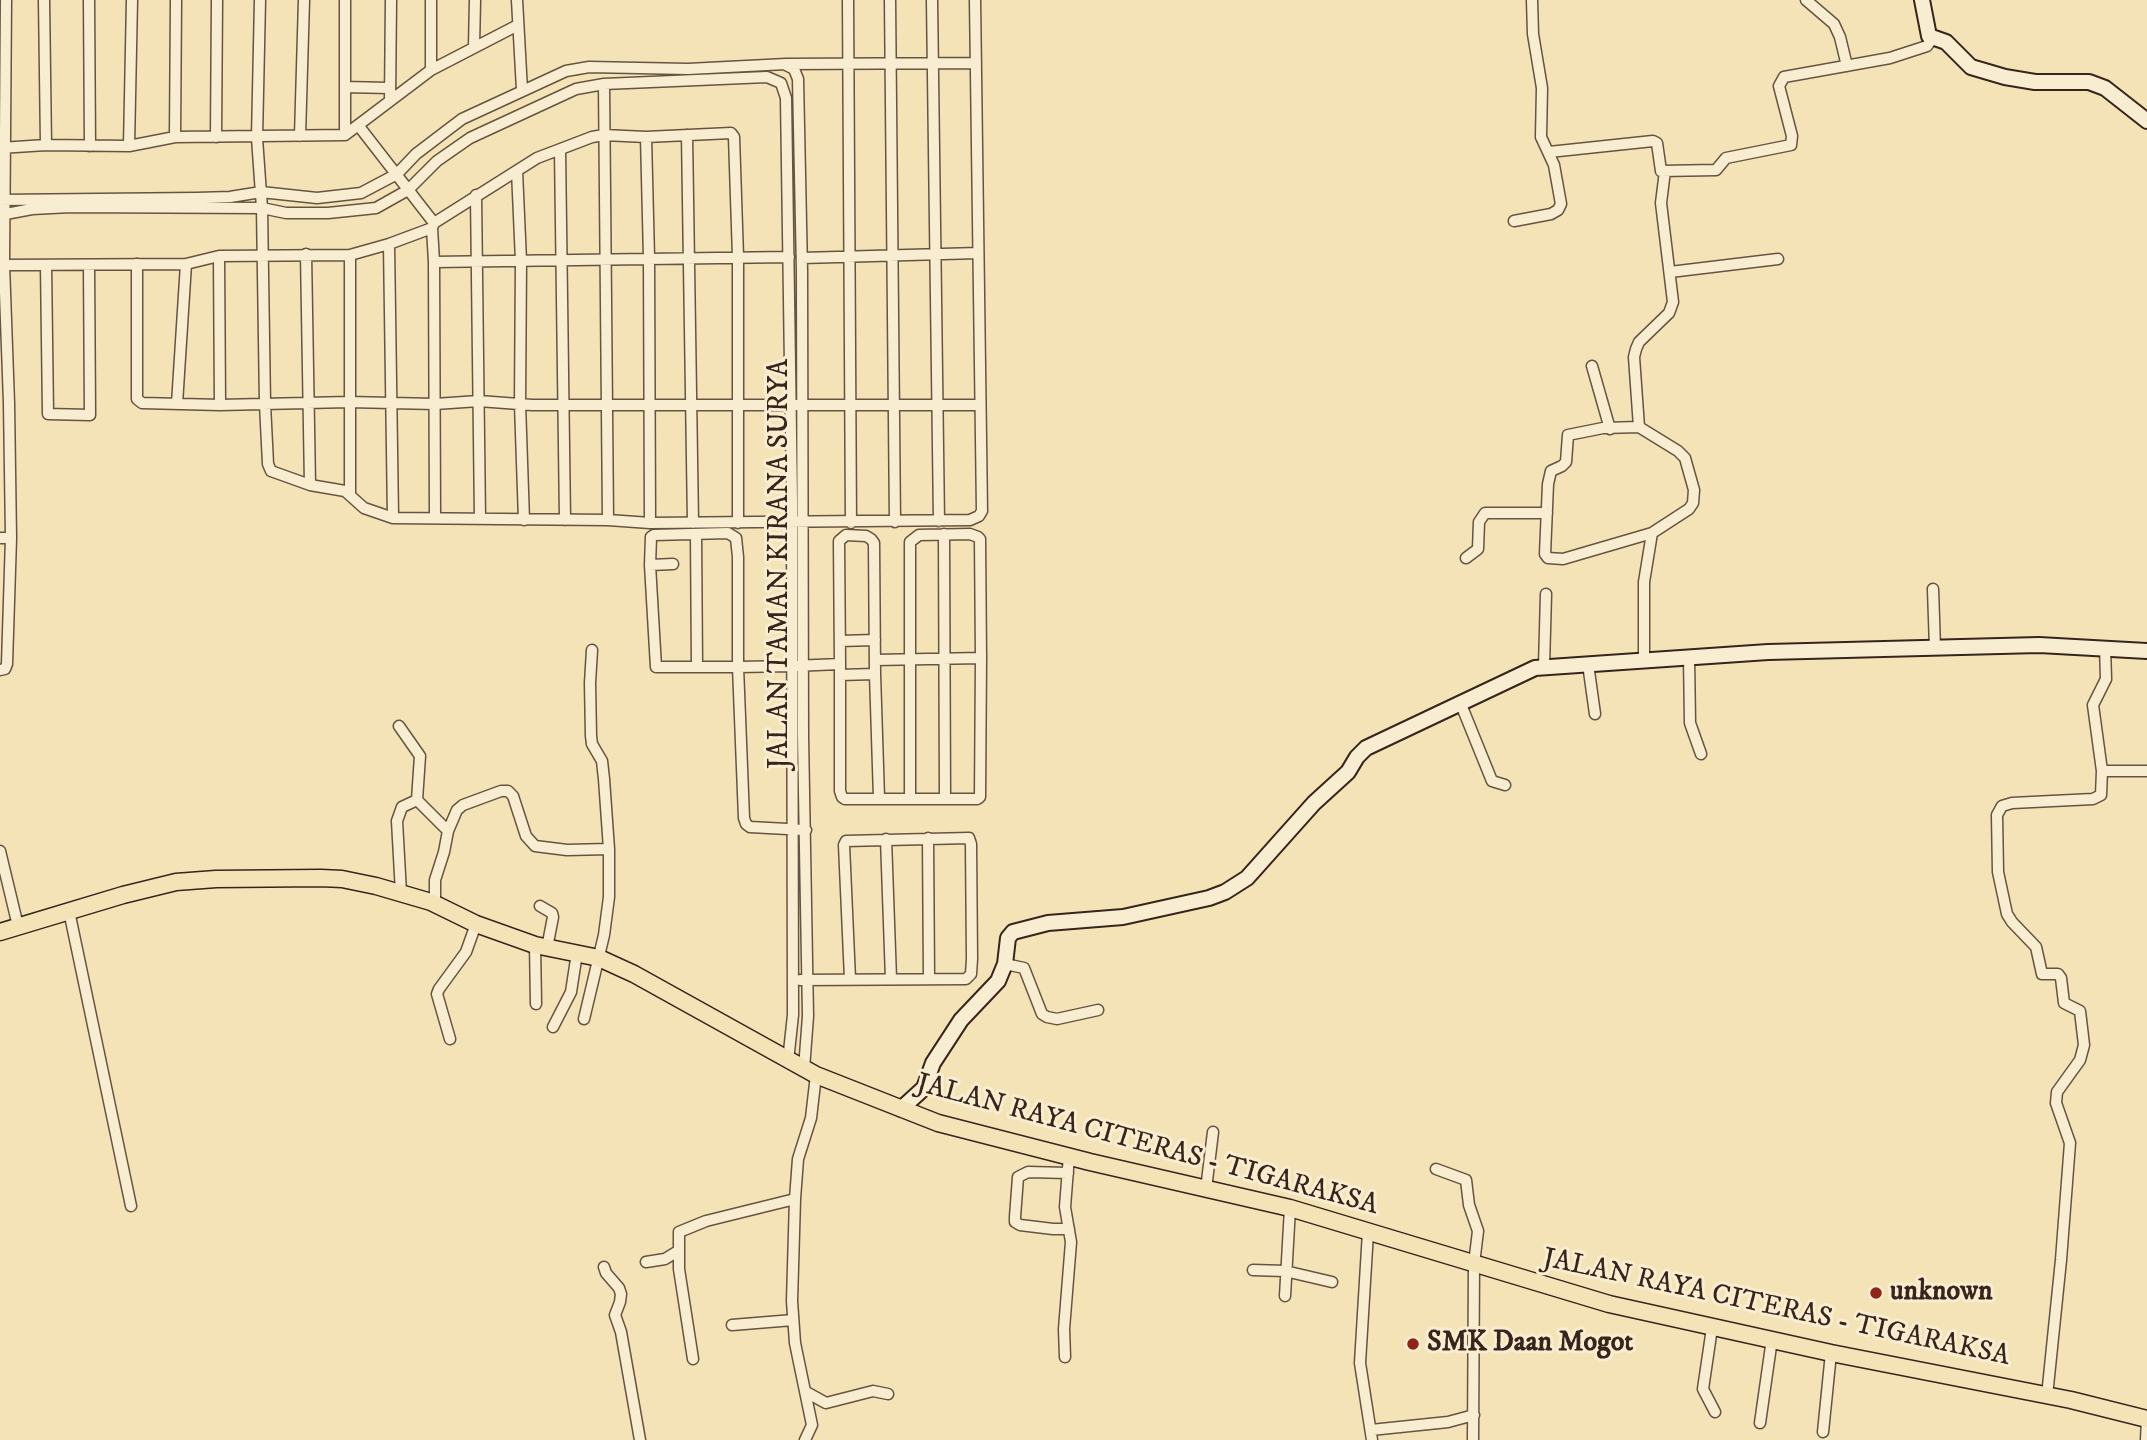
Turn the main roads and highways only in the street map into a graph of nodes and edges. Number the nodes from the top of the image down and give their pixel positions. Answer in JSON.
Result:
{"nodes":[{"id":1,"x":0,"y":932,"type":"edge"},
{"id":2,"x":2147,"y":1419,"type":"edge"}],
"edges":[{"from":1,"to":2,"type":"main road","name":"JALAN RAYA CITERAS - TIGARAKSA"}]}
